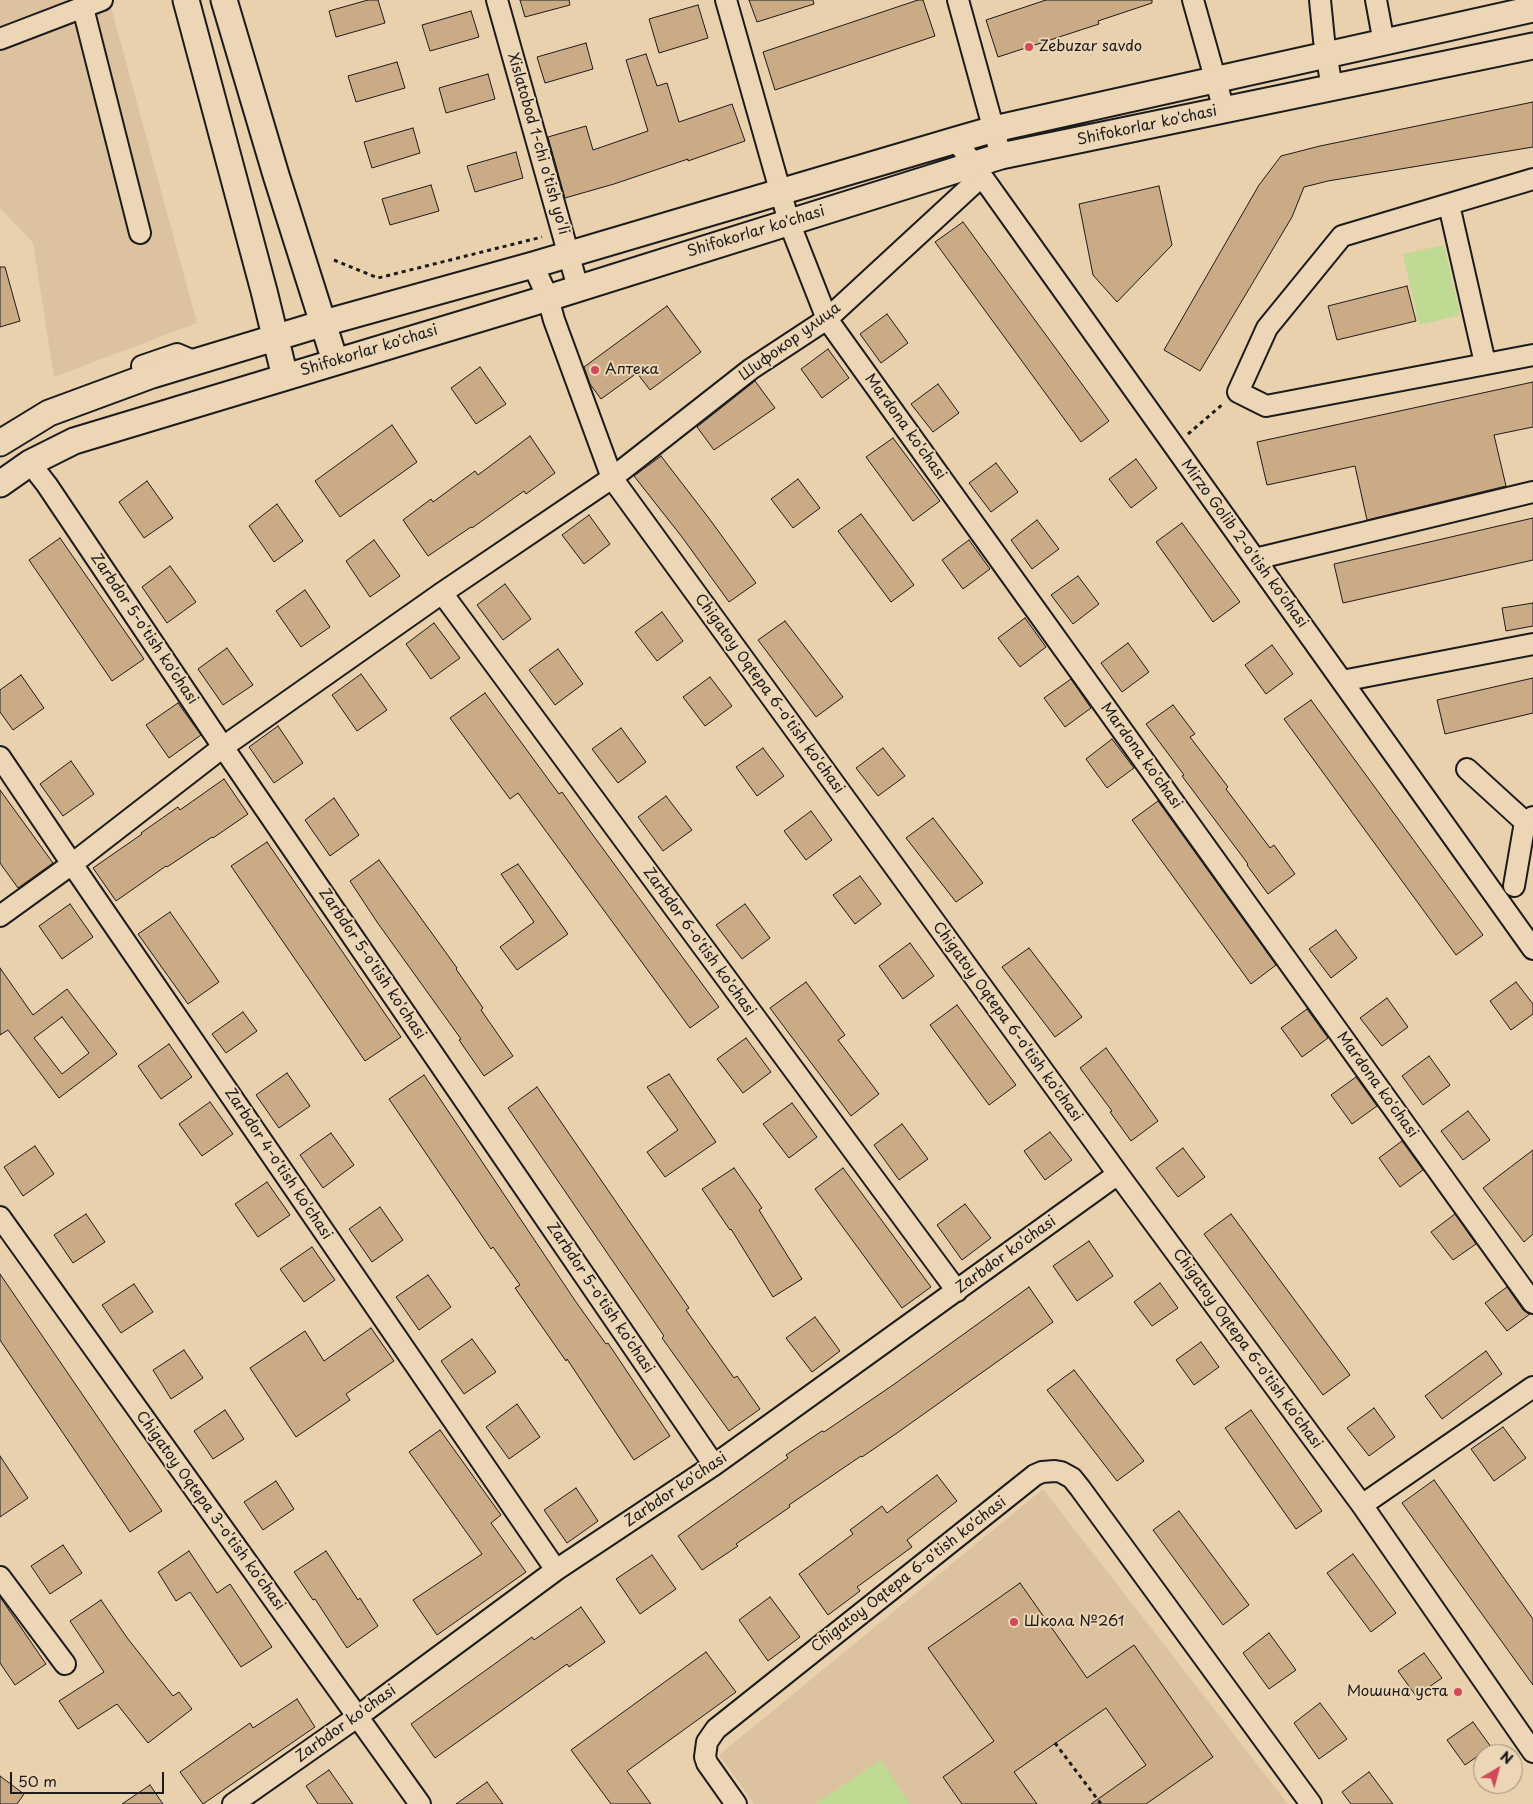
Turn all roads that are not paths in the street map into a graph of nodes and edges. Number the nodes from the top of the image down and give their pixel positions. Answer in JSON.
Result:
{"nodes":[{"id":1,"x":102,"y":0,"type":"edge"},
{"id":2,"x":186,"y":0,"type":"edge"},
{"id":3,"x":224,"y":0,"type":"edge"},
{"id":4,"x":497,"y":0,"type":"edge"},
{"id":5,"x":726,"y":0,"type":"edge"},
{"id":6,"x":958,"y":0,"type":"edge"},
{"id":7,"x":1193,"y":0,"type":"edge"},
{"id":8,"x":1320,"y":0,"type":"edge"},
{"id":9,"x":1376,"y":0,"type":"edge"},
{"id":10,"x":83,"y":8,"type":"junction"},
{"id":11,"x":1533,"y":9,"type":"edge"},
{"id":12,"x":0,"y":39,"type":"edge"},
{"id":13,"x":1384,"y":43,"type":"junction"},
{"id":14,"x":1533,"y":46,"type":"edge"},
{"id":15,"x":1326,"y":56,"type":"junction"},
{"id":16,"x":1215,"y":79,"type":"junction"},
{"id":17,"x":1332,"y":88,"type":"junction"},
{"id":18,"x":1224,"y":110,"type":"junction"},
{"id":19,"x":994,"y":129,"type":"junction"},
{"id":20,"x":956,"y":140,"type":"junction"},
{"id":21,"x":1001,"y":156,"type":"junction"},
{"id":22,"x":978,"y":170,"type":"junction"},
{"id":23,"x":1532,"y":185,"type":"edge"},
{"id":24,"x":781,"y":192,"type":"junction"},
{"id":25,"x":1449,"y":205,"type":"junction"},
{"id":26,"x":789,"y":222,"type":"junction"},
{"id":27,"x":140,"y":233,"type":"dead end"},
{"id":28,"x":569,"y":254,"type":"junction"},
{"id":29,"x":533,"y":265,"type":"junction"},
{"id":30,"x":578,"y":288,"type":"junction"},
{"id":31,"x":548,"y":298,"type":"junction"},
{"id":32,"x":827,"y":319,"type":"junction"},
{"id":33,"x":324,"y":323,"type":"junction"},
{"id":34,"x":274,"y":339,"type":"junction"},
{"id":35,"x":1533,"y":354,"type":"edge"},
{"id":36,"x":335,"y":361,"type":"junction"},
{"id":37,"x":1485,"y":363,"type":"junction"},
{"id":38,"x":285,"y":377,"type":"junction"},
{"id":39,"x":0,"y":443,"type":"edge"},
{"id":40,"x":30,"y":463,"type":"junction"},
{"id":41,"x":612,"y":478,"type":"junction"},
{"id":42,"x":0,"y":484,"type":"edge"},
{"id":43,"x":1533,"y":492,"type":"edge"},
{"id":44,"x":1255,"y":559,"type":"junction"},
{"id":45,"x":442,"y":593,"type":"junction"},
{"id":46,"x":1533,"y":644,"type":"edge"},
{"id":47,"x":1342,"y":681,"type":"junction"},
{"id":48,"x":223,"y":747,"type":"junction"},
{"id":49,"x":0,"y":757,"type":"edge"},
{"id":50,"x":1467,"y":769,"type":"dead end"},
{"id":51,"x":1529,"y":819,"type":"edge"},
{"id":52,"x":72,"y":864,"type":"junction"},
{"id":53,"x":1533,"y":872,"type":"edge"},
{"id":54,"x":1514,"y":886,"type":"junction"},
{"id":55,"x":1498,"y":899,"type":"junction"},
{"id":56,"x":0,"y":916,"type":"edge"},
{"id":57,"x":1533,"y":949,"type":"edge"},
{"id":58,"x":1118,"y":1174,"type":"junction"},
{"id":59,"x":0,"y":1217,"type":"edge"},
{"id":60,"x":956,"y":1291,"type":"junction"},
{"id":61,"x":1533,"y":1303,"type":"edge"},
{"id":62,"x":1533,"y":1387,"type":"edge"},
{"id":63,"x":714,"y":1465,"type":"junction"},
{"id":64,"x":1362,"y":1505,"type":"junction"},
{"id":65,"x":556,"y":1570,"type":"junction"},
{"id":66,"x":0,"y":1577,"type":"edge"},
{"id":67,"x":65,"y":1664,"type":"dead end"},
{"id":68,"x":357,"y":1717,"type":"junction"},
{"id":69,"x":1533,"y":1752,"type":"edge"},
{"id":70,"x":233,"y":1804,"type":"edge"},
{"id":71,"x":420,"y":1804,"type":"edge"},
{"id":72,"x":736,"y":1804,"type":"edge"},
{"id":73,"x":1311,"y":1804,"type":"edge"}],
"edges":[{"from":1,"to":10,"type":"street"},
{"from":2,"to":34,"type":"main road"},
{"from":3,"to":33,"type":"main road"},
{"from":4,"to":28,"type":"street","name":"Xislatobod 1-chi o'tish yo'li"},
{"from":5,"to":24,"type":"street","name":"Mardona ko'chasi"},
{"from":6,"to":19,"type":"street"},
{"from":7,"to":16,"type":"street"},
{"from":8,"to":15,"type":"street"},
{"from":9,"to":13,"type":"street"},
{"from":10,"to":12,"type":"street"},
{"from":10,"to":27,"type":"street"},
{"from":11,"to":13,"type":"main road","name":"Shifokorlar ko'chasi"},
{"from":13,"to":15,"type":"main road","name":"Shifokorlar ko'chasi"},
{"from":14,"to":17,"type":"main road","name":"Shifokorlar ko'chasi"},
{"from":15,"to":16,"type":"main road","name":"Shifokorlar ko'chasi"},
{"from":15,"to":17,"type":"street"},
{"from":16,"to":18,"type":"street"},
{"from":16,"to":19,"type":"main road","name":"Shifokorlar ko'chasi"},
{"from":17,"to":18,"type":"main road","name":"Shifokorlar ko'chasi"},
{"from":18,"to":21,"type":"main road","name":"Shifokorlar ko'chasi"},
{"from":19,"to":20,"type":"main road","name":"Shifokorlar ko'chasi"},
{"from":19,"to":21,"type":"street"},
{"from":20,"to":22,"type":"street","name":"Mirzo Golib 2-o'tish ko'chasi"},
{"from":20,"to":24,"type":"main road","name":"Shifokorlar ko'chasi"},
{"from":21,"to":22,"type":"main road","name":"Shifokorlar ko'chasi"},
{"from":22,"to":26,"type":"main road","name":"Shifokorlar ko'chasi"},
{"from":22,"to":32,"type":"street","name":"Шифокор улица"},
{"from":22,"to":44,"type":"street","name":"Mirzo Golib 2-o'tish ko'chasi"},
{"from":23,"to":25,"type":"street"},
{"from":24,"to":26,"type":"street","name":"Mardona ko'chasi"},
{"from":24,"to":28,"type":"main road","name":"Shifokorlar ko'chasi"},
{"from":25,"to":37,"type":"street"},
{"from":25,"to":37,"type":"street"},
{"from":26,"to":30,"type":"main road","name":"Shifokorlar ko'chasi"},
{"from":26,"to":32,"type":"street","name":"Mardona ko'chasi"},
{"from":28,"to":29,"type":"main road","name":"Shifokorlar ko'chasi"},
{"from":28,"to":30,"type":"street","name":"Xislatobod 1-chi o'tish yo'li"},
{"from":29,"to":31,"type":"street","name":"Chigatoy Oqtepa 6-o'tish ko'chasi"},
{"from":29,"to":33,"type":"main road","name":"Shifokorlar ko'chasi"},
{"from":30,"to":31,"type":"main road","name":"Shifokorlar ko'chasi"},
{"from":31,"to":36,"type":"main road","name":"Shifokorlar ko'chasi"},
{"from":31,"to":41,"type":"street","name":"Chigatoy Oqtepa 6-o'tish ko'chasi"},
{"from":32,"to":41,"type":"street","name":"Шифокор улица"},
{"from":32,"to":61,"type":"street","name":"Mardona ko'chasi"},
{"from":33,"to":34,"type":"main road","name":"Shifokorlar ko'chasi"},
{"from":33,"to":36,"type":"main road"},
{"from":34,"to":38,"type":"main road"},
{"from":34,"to":39,"type":"main road","name":"Shifokorlar ko'chasi"},
{"from":35,"to":37,"type":"street"},
{"from":36,"to":38,"type":"main road","name":"Shifokorlar ko'chasi"},
{"from":38,"to":40,"type":"main road","name":"Shifokorlar ko'chasi"},
{"from":40,"to":42,"type":"main road","name":"Shifokorlar ko'chasi"},
{"from":40,"to":48,"type":"street","name":"Zarbdor 5-o'tish ko'chasi"},
{"from":41,"to":45,"type":"street","name":"Шифокор улица"},
{"from":41,"to":58,"type":"street","name":"Chigatoy Oqtepa 6-o'tish ko'chasi"},
{"from":43,"to":44,"type":"street"},
{"from":44,"to":47,"type":"street","name":"Mirzo Golib 2-o'tish ko'chasi"},
{"from":45,"to":48,"type":"street","name":"Шифокор улица"},
{"from":45,"to":60,"type":"street","name":"Zarbdor 6-o'tish ko'chasi"},
{"from":46,"to":47,"type":"street"},
{"from":47,"to":55,"type":"street","name":"Mirzo Golib 2-o'tish ko'chasi"},
{"from":48,"to":52,"type":"street","name":"Шифокор улица"},
{"from":48,"to":63,"type":"street","name":"Zarbdor 5-o'tish ko'chasi"},
{"from":49,"to":52,"type":"street","name":"Zarbdor 4-o'tish ko'chasi"},
{"from":50,"to":51,"type":"street"},
{"from":51,"to":54,"type":"street"},
{"from":52,"to":56,"type":"street","name":"Шифокор улица"},
{"from":52,"to":65,"type":"street","name":"Zarbdor 4-o'tish ko'chasi"},
{"from":53,"to":54,"type":"street"},
{"from":54,"to":55,"type":"street"},
{"from":55,"to":57,"type":"street","name":"Mirzo Golib 2-o'tish ko'chasi"},
{"from":58,"to":60,"type":"street","name":"Zarbdor ko'chasi"},
{"from":58,"to":64,"type":"street","name":"Chigatoy Oqtepa 6-o'tish ko'chasi"},
{"from":59,"to":68,"type":"street","name":"Chigatoy Oqtepa 3-o'tish ko'chasi"},
{"from":60,"to":63,"type":"street","name":"Zarbdor ko'chasi"},
{"from":62,"to":64,"type":"street"},
{"from":63,"to":65,"type":"street","name":"Zarbdor ko'chasi"},
{"from":64,"to":69,"type":"street","name":"Chigatoy Oqtepa 6-o'tish ko'chasi"},
{"from":65,"to":68,"type":"street","name":"Zarbdor ko'chasi"},
{"from":66,"to":67,"type":"street"},
{"from":68,"to":70,"type":"street","name":"Zarbdor ko'chasi"},
{"from":68,"to":71,"type":"street","name":"Chigatoy Oqtepa 3-o'tish ko'chasi"},
{"from":72,"to":73,"type":"street","name":"Chigatoy Oqtepa 6-o'tish ko'chasi"}]}
